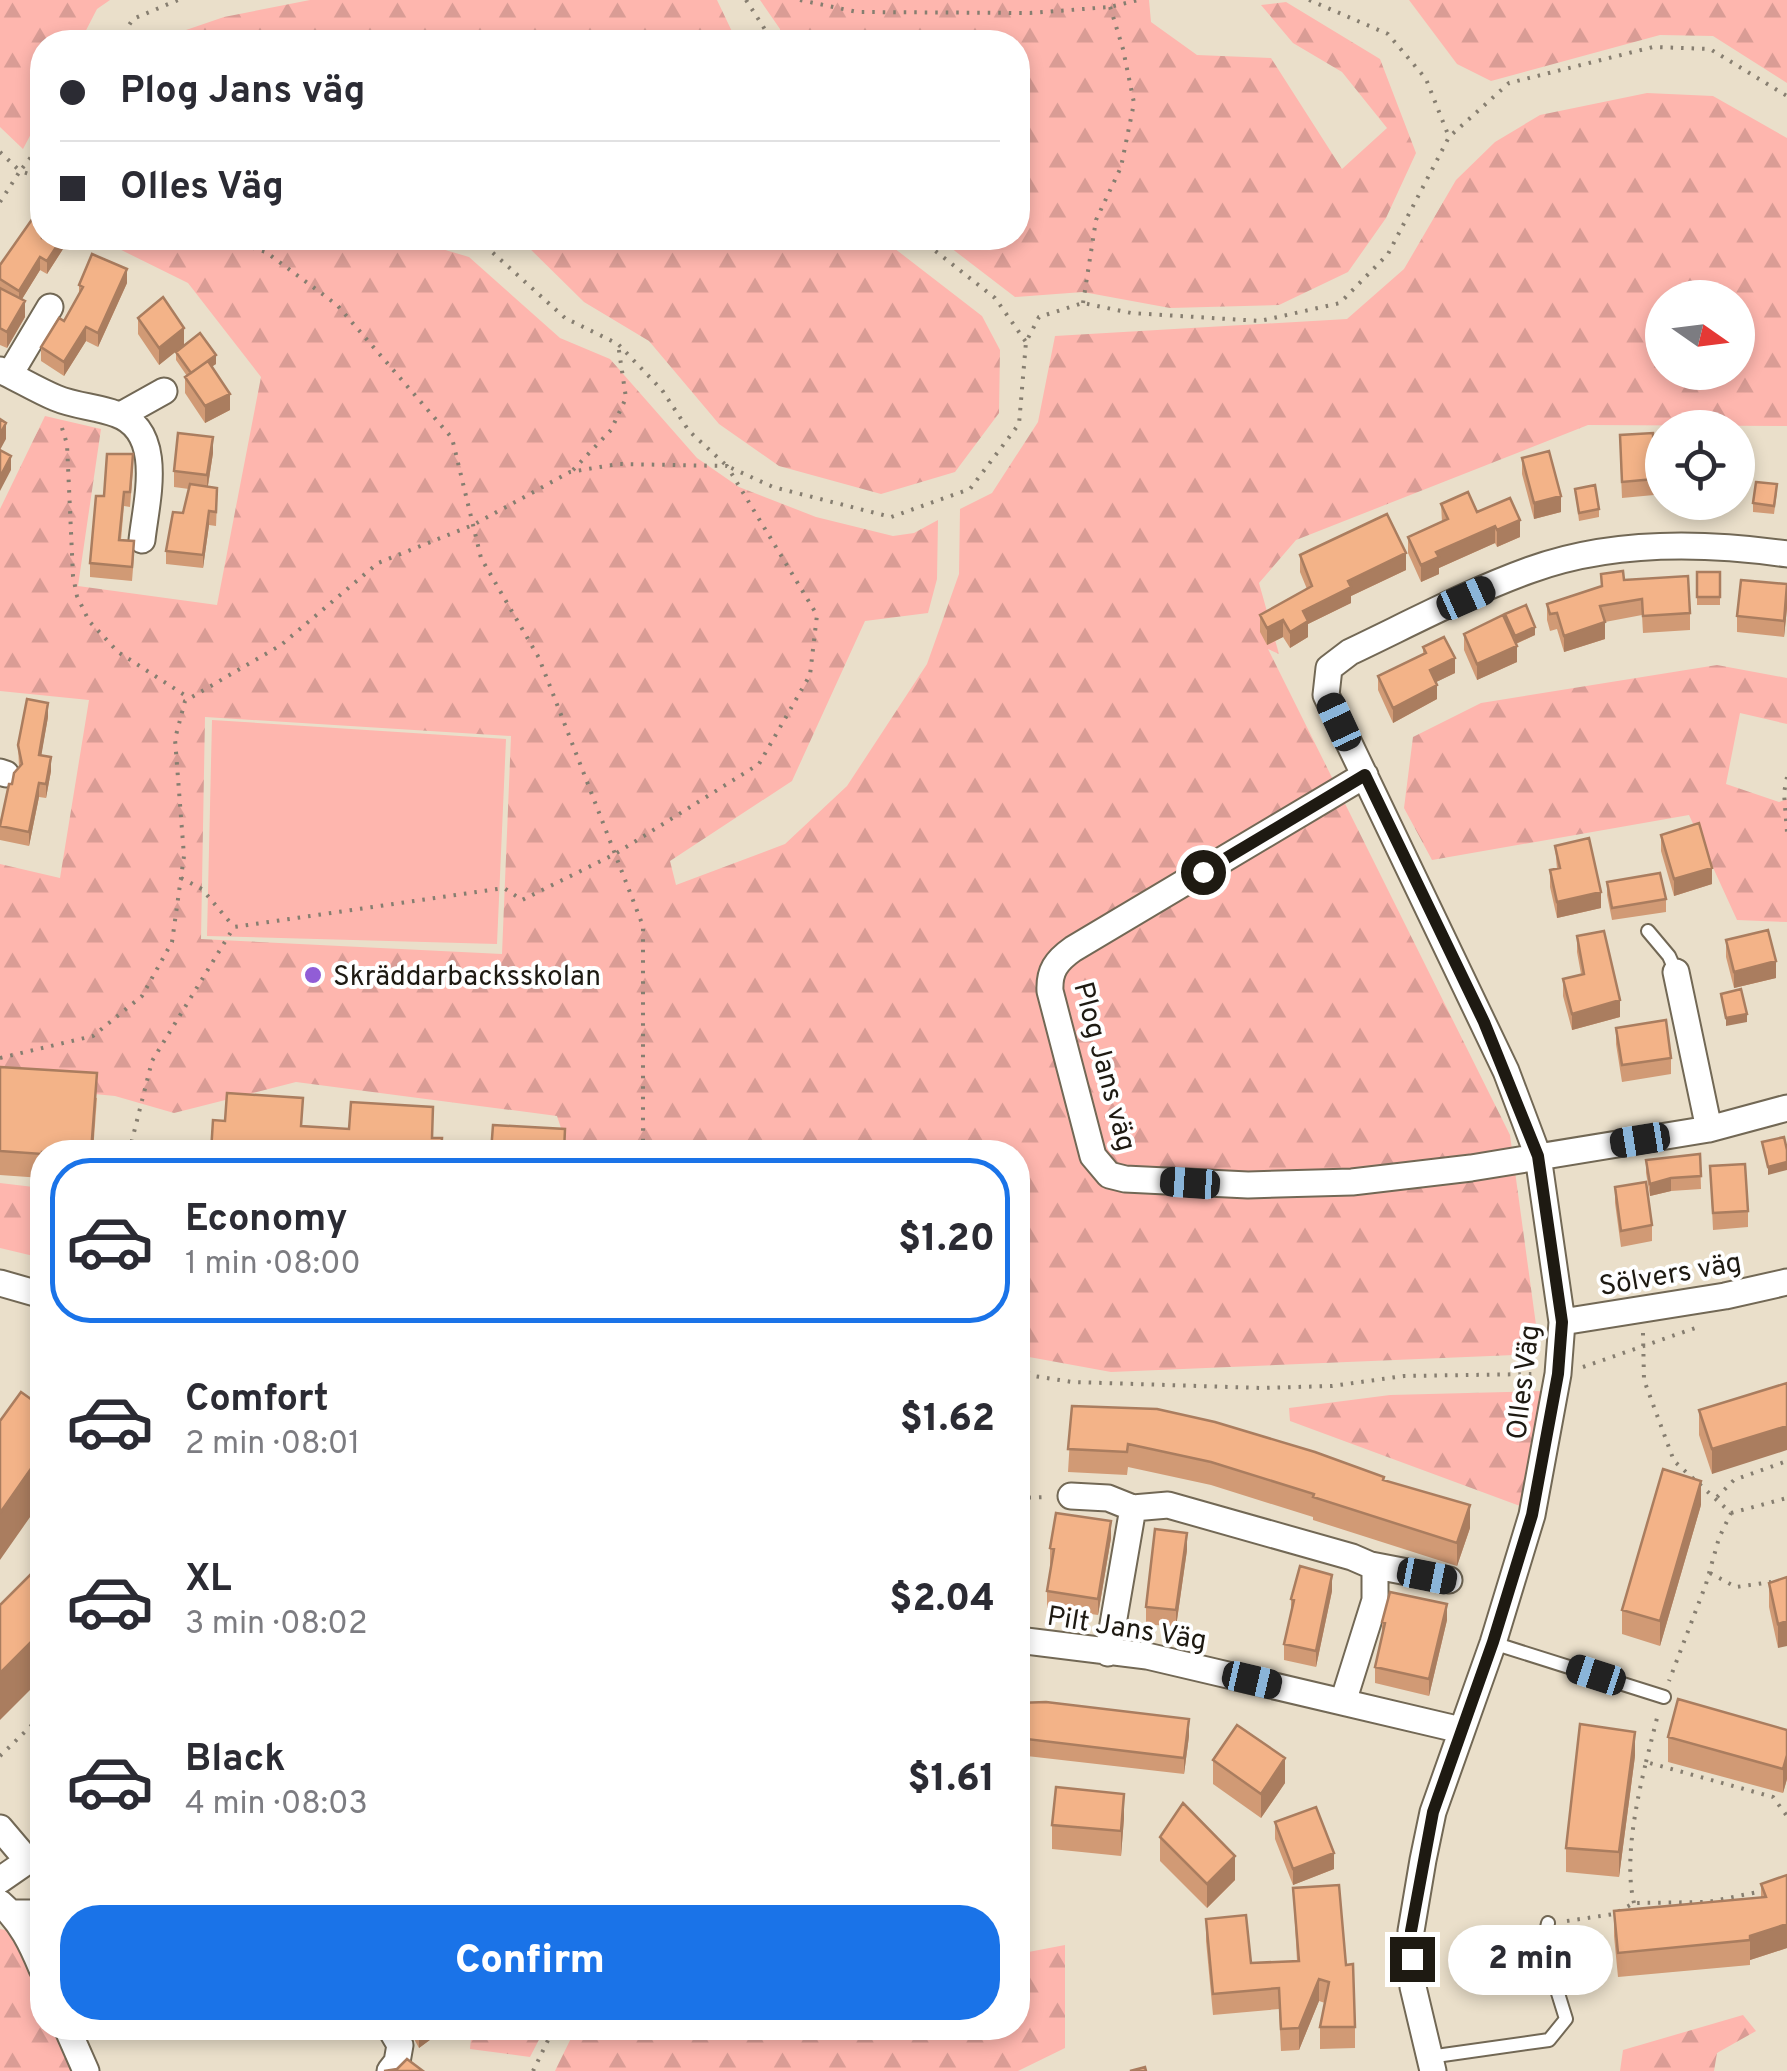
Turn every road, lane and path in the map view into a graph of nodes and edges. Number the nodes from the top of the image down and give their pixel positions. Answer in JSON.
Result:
{"nodes":[{"id":1,"x":178,"y":0,"type":"edge"},
{"id":2,"x":746,"y":0,"type":"edge"},
{"id":3,"x":800,"y":0,"type":"edge"},
{"id":4,"x":1138,"y":0,"type":"edge"},
{"id":5,"x":1309,"y":0,"type":"edge"},
{"id":6,"x":1109,"y":3,"type":"edge"},
{"id":7,"x":126,"y":30,"type":"edge"},
{"id":8,"x":765,"y":30,"type":"edge"},
{"id":9,"x":1787,"y":96,"type":"edge"},
{"id":10,"x":1449,"y":137,"type":"junction"},
{"id":11,"x":0,"y":152,"type":"edge"},
{"id":12,"x":30,"y":158,"type":"edge"},
{"id":13,"x":20,"y":171,"type":"junction"},
{"id":14,"x":30,"y":174,"type":"edge"},
{"id":15,"x":0,"y":202,"type":"edge"},
{"id":16,"x":260,"y":250,"type":"edge"},
{"id":17,"x":490,"y":250,"type":"edge"},
{"id":18,"x":934,"y":250,"type":"edge"},
{"id":19,"x":1082,"y":303,"type":"junction"},
{"id":20,"x":50,"y":308,"type":"dead end"},
{"id":21,"x":1026,"y":342,"type":"junction"},
{"id":22,"x":618,"y":344,"type":"junction"},
{"id":23,"x":5,"y":372,"type":"edge"},
{"id":24,"x":164,"y":392,"type":"dead end"},
{"id":25,"x":57,"y":399,"type":"junction"},
{"id":26,"x":121,"y":415,"type":"junction"},
{"id":27,"x":727,"y":466,"type":"junction"},
{"id":28,"x":570,"y":472,"type":"junction"},
{"id":29,"x":473,"y":525,"type":"junction"},
{"id":30,"x":142,"y":540,"type":"dead end"},
{"id":31,"x":1787,"y":554,"type":"edge"},
{"id":32,"x":184,"y":701,"type":"junction"},
{"id":33,"x":1365,"y":775,"type":"junction"},
{"id":34,"x":1787,"y":777,"type":"edge"},
{"id":35,"x":1787,"y":832,"type":"edge"},
{"id":36,"x":615,"y":854,"type":"junction"},
{"id":37,"x":181,"y":878,"type":"junction"},
{"id":38,"x":234,"y":927,"type":"junction"},
{"id":39,"x":1648,"y":931,"type":"dead end"},
{"id":40,"x":1676,"y":972,"type":"joint"},
{"id":41,"x":0,"y":1058,"type":"edge"},
{"id":42,"x":1787,"y":1108,"type":"edge"},
{"id":43,"x":1709,"y":1129,"type":"junction"},
{"id":44,"x":131,"y":1140,"type":"edge"},
{"id":45,"x":643,"y":1140,"type":"edge"},
{"id":46,"x":1538,"y":1156,"type":"junction"},
{"id":47,"x":1787,"y":1282,"type":"edge"},
{"id":48,"x":0,"y":1283,"type":"edge"},
{"id":49,"x":30,"y":1292,"type":"edge"},
{"id":50,"x":1641,"y":1309,"type":"junction"},
{"id":51,"x":1715,"y":1321,"type":"dead end"},
{"id":52,"x":1562,"y":1322,"type":"junction"},
{"id":53,"x":1644,"y":1345,"type":"junction"},
{"id":54,"x":1030,"y":1374,"type":"edge"},
{"id":55,"x":1558,"y":1374,"type":"junction"},
{"id":56,"x":1787,"y":1461,"type":"edge"},
{"id":57,"x":1071,"y":1496,"type":"joint"},
{"id":58,"x":1716,"y":1497,"type":"junction"},
{"id":59,"x":1030,"y":1498,"type":"edge"},
{"id":60,"x":1787,"y":1498,"type":"edge"},
{"id":61,"x":1133,"y":1508,"type":"junction"},
{"id":62,"x":1731,"y":1512,"type":"junction"},
{"id":63,"x":1371,"y":1565,"type":"junction"},
{"id":64,"x":1710,"y":1573,"type":"junction"},
{"id":65,"x":1448,"y":1580,"type":"dead end"},
{"id":66,"x":1772,"y":1582,"type":"edge"},
{"id":67,"x":1030,"y":1642,"type":"edge"},
{"id":68,"x":1493,"y":1642,"type":"junction"},
{"id":69,"x":1108,"y":1653,"type":"junction"},
{"id":70,"x":1664,"y":1697,"type":"junction"},
{"id":71,"x":1343,"y":1702,"type":"junction"},
{"id":72,"x":30,"y":1727,"type":"edge"},
{"id":73,"x":1461,"y":1730,"type":"junction"},
{"id":74,"x":0,"y":1756,"type":"edge"},
{"id":75,"x":1646,"y":1762,"type":"junction"},
{"id":76,"x":1787,"y":1816,"type":"edge"},
{"id":77,"x":0,"y":1828,"type":"edge"},
{"id":78,"x":30,"y":1852,"type":"edge"},
{"id":79,"x":30,"y":1859,"type":"edge"},
{"id":80,"x":0,"y":1880,"type":"edge"},
{"id":81,"x":1765,"y":1890,"type":"edge"},
{"id":82,"x":1634,"y":1904,"type":"junction"},
{"id":83,"x":6,"y":1908,"type":"edge"},
{"id":84,"x":1548,"y":1923,"type":"joint"},
{"id":85,"x":30,"y":1940,"type":"edge"},
{"id":86,"x":72,"y":2040,"type":"edge"},
{"id":87,"x":397,"y":2040,"type":"edge"},
{"id":88,"x":548,"y":2040,"type":"edge"},
{"id":89,"x":1431,"y":2064,"type":"edge"},
{"id":90,"x":86,"y":2071,"type":"edge"},
{"id":91,"x":390,"y":2071,"type":"edge"},
{"id":92,"x":532,"y":2071,"type":"edge"}],
"edges":[{"from":1,"to":7,"type":"path"},
{"from":2,"to":8,"type":"path"},
{"from":3,"to":6,"type":"path"},
{"from":4,"to":6,"type":"path"},
{"from":5,"to":10,"type":"path"},
{"from":6,"to":19,"type":"path"},
{"from":9,"to":10,"type":"path"},
{"from":10,"to":19,"type":"path"},
{"from":11,"to":13,"type":"path"},
{"from":12,"to":13,"type":"path"},
{"from":13,"to":14,"type":"path"},
{"from":13,"to":15,"type":"path"},
{"from":16,"to":29,"type":"path"},
{"from":17,"to":22,"type":"path"},
{"from":18,"to":21,"type":"path"},
{"from":19,"to":21,"type":"path"},
{"from":20,"to":23,"type":"street"},
{"from":21,"to":27,"type":"path"},
{"from":22,"to":27,"type":"path"},
{"from":22,"to":28,"type":"path"},
{"from":23,"to":25,"type":"street"},
{"from":24,"to":26,"type":"street"},
{"from":25,"to":26,"type":"street"},
{"from":25,"to":32,"type":"path"},
{"from":26,"to":30,"type":"street"},
{"from":27,"to":28,"type":"path"},
{"from":27,"to":36,"type":"path"},
{"from":28,"to":29,"type":"path"},
{"from":29,"to":32,"type":"path"},
{"from":29,"to":36,"type":"path"},
{"from":31,"to":33,"type":"street","name":"Olles Väg"},
{"from":32,"to":37,"type":"path"},
{"from":33,"to":46,"type":"street","name":"Olles Väg"},
{"from":33,"to":46,"type":"street","name":"Plog Jans väg"},
{"from":34,"to":35,"type":"path"},
{"from":36,"to":38,"type":"path"},
{"from":36,"to":45,"type":"path"},
{"from":37,"to":38,"type":"path"},
{"from":37,"to":41,"type":"path"},
{"from":38,"to":44,"type":"path"},
{"from":39,"to":40,"type":"lane"},
{"from":40,"to":43,"type":"street"},
{"from":42,"to":43,"type":"street"},
{"from":43,"to":46,"type":"street"},
{"from":46,"to":52,"type":"street","name":"Olles Väg"},
{"from":47,"to":50,"type":"street","name":"Sölvers väg"},
{"from":48,"to":49,"type":"street"},
{"from":50,"to":52,"type":"street","name":"Sölvers väg"},
{"from":50,"to":53,"type":"path"},
{"from":51,"to":53,"type":"path"},
{"from":52,"to":55,"type":"street","name":"Olles Väg"},
{"from":53,"to":55,"type":"path"},
{"from":53,"to":58,"type":"path"},
{"from":54,"to":55,"type":"path"},
{"from":55,"to":68,"type":"street","name":"Olles Väg"},
{"from":56,"to":58,"type":"path"},
{"from":57,"to":59,"type":"path"},
{"from":57,"to":61,"type":"street"},
{"from":58,"to":62,"type":"path"},
{"from":60,"to":62,"type":"path"},
{"from":61,"to":63,"type":"street"},
{"from":61,"to":69,"type":"street"},
{"from":62,"to":64,"type":"path"},
{"from":63,"to":65,"type":"street"},
{"from":63,"to":71,"type":"street"},
{"from":64,"to":66,"type":"path"},
{"from":64,"to":70,"type":"path"},
{"from":67,"to":69,"type":"street","name":"Pilt Jans Väg"},
{"from":68,"to":70,"type":"lane"},
{"from":68,"to":73,"type":"street","name":"Olles Väg"},
{"from":69,"to":71,"type":"street","name":"Pilt Jans Väg"},
{"from":70,"to":75,"type":"path"},
{"from":71,"to":73,"type":"street","name":"Pilt Jans Väg"},
{"from":72,"to":74,"type":"path"},
{"from":73,"to":89,"type":"street","name":"Olles Väg"},
{"from":75,"to":76,"type":"path"},
{"from":75,"to":82,"type":"path"},
{"from":77,"to":78,"type":"street"},
{"from":79,"to":80,"type":"street"},
{"from":81,"to":82,"type":"path"},
{"from":82,"to":84,"type":"path"},
{"from":83,"to":85,"type":"street"},
{"from":84,"to":89,"type":"lane"},
{"from":86,"to":90,"type":"street"},
{"from":87,"to":91,"type":"street"},
{"from":88,"to":92,"type":"path"}]}
